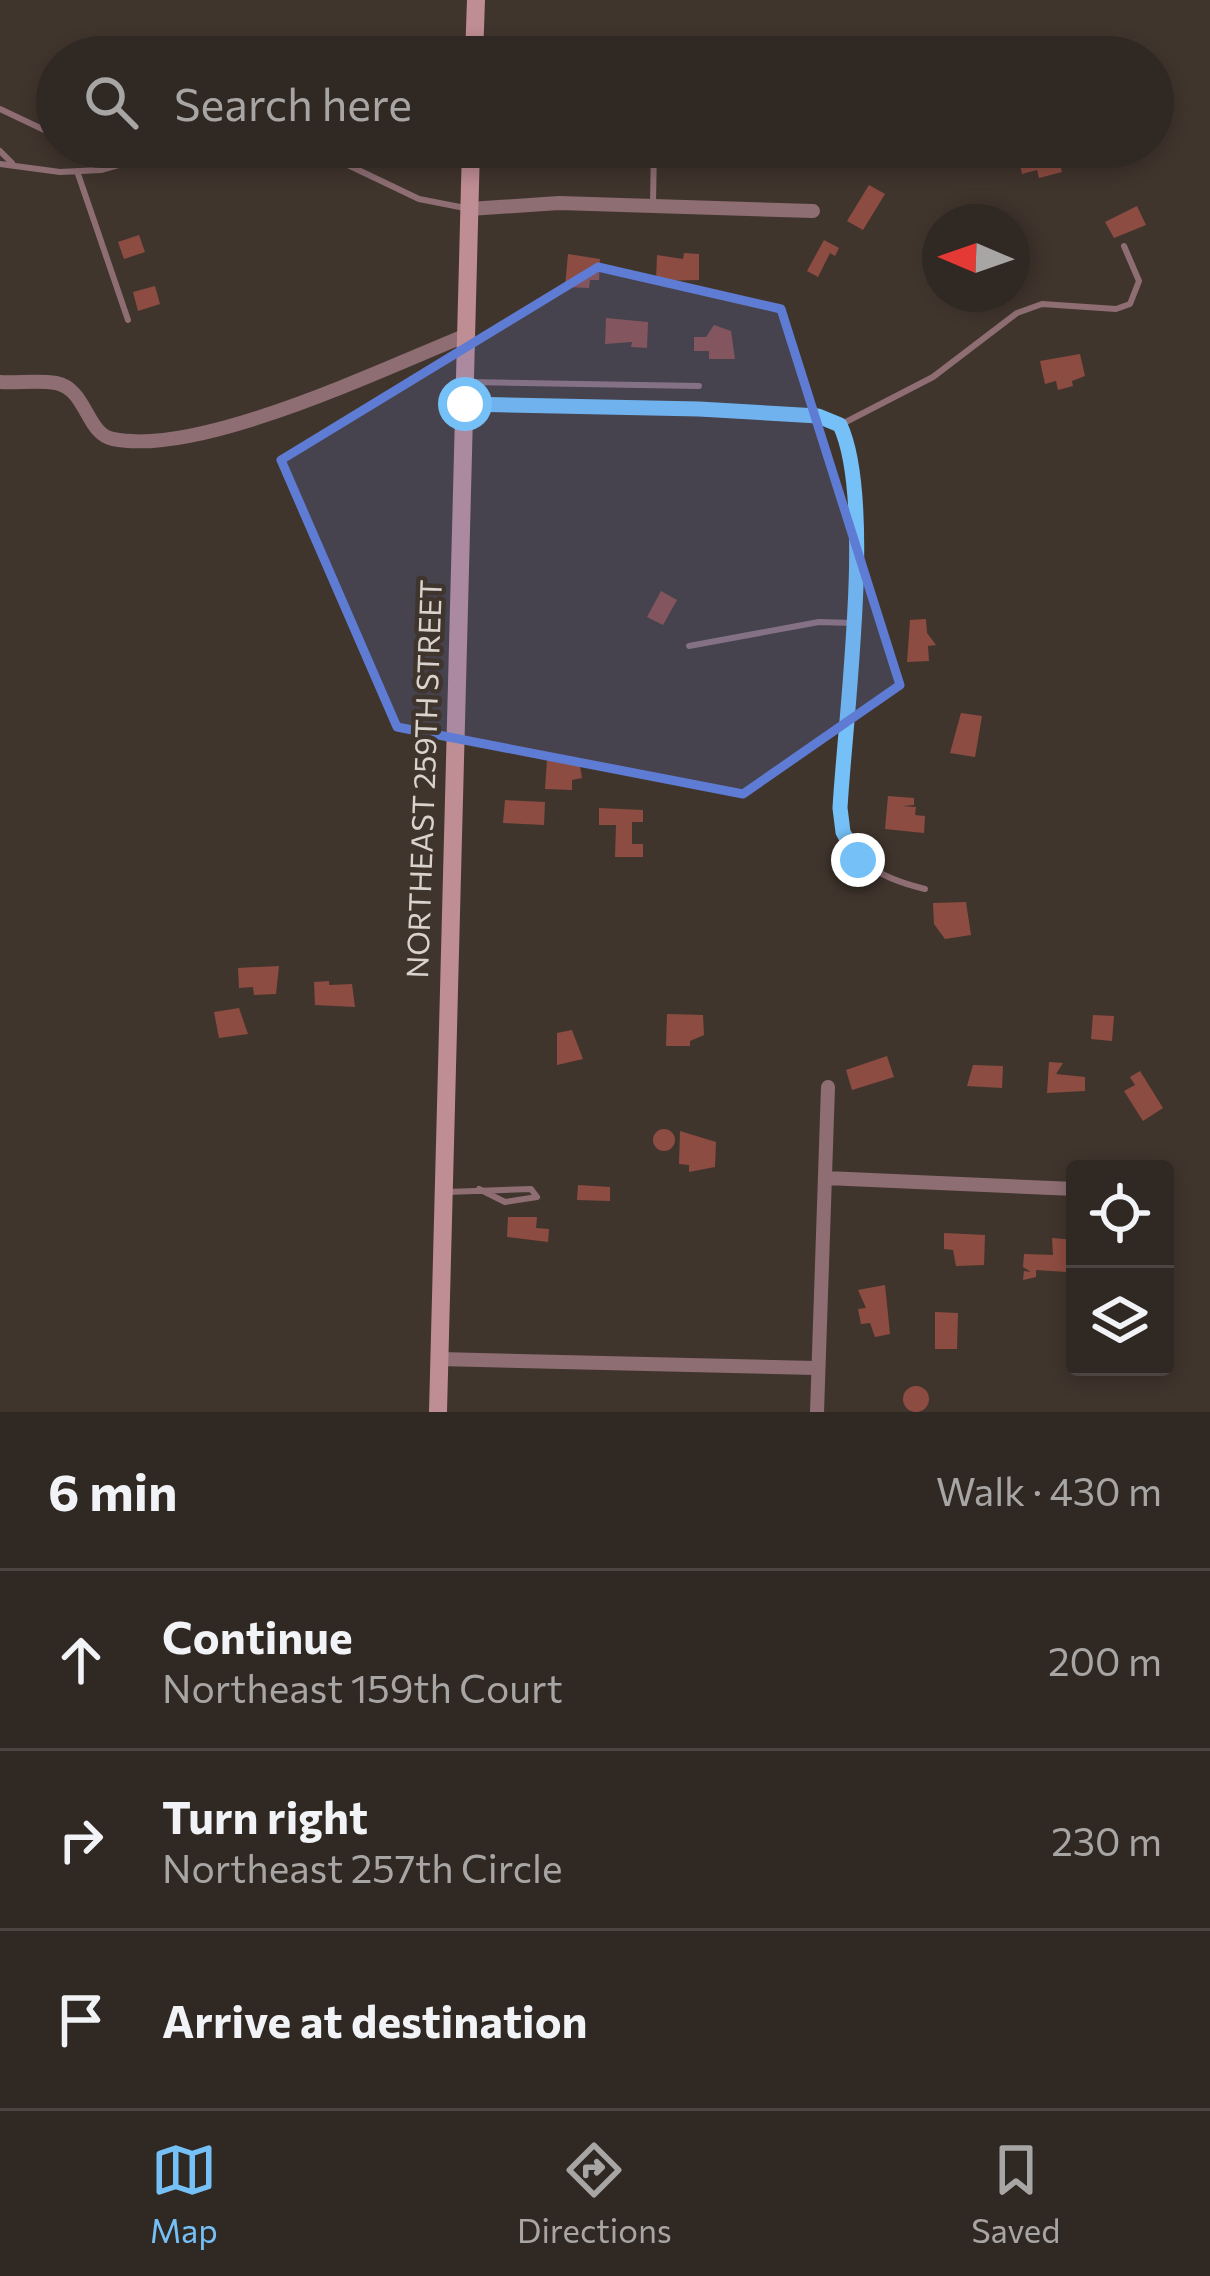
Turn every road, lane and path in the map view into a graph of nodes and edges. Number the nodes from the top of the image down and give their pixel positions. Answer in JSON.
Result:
{"nodes":[{"id":1,"x":476,"y":0,"type":"edge"},
{"id":2,"x":475,"y":36,"type":"edge"},
{"id":3,"x":0,"y":109,"type":"edge"},
{"id":4,"x":36,"y":126,"type":"edge"},
{"id":5,"x":0,"y":151,"type":"edge"},
{"id":6,"x":12,"y":163,"type":"junction"},
{"id":7,"x":0,"y":164,"type":"edge"},
{"id":8,"x":36,"y":166,"type":"edge"},
{"id":9,"x":53,"y":168,"type":"edge"},
{"id":10,"x":90,"y":168,"type":"edge"},
{"id":11,"x":356,"y":168,"type":"edge"},
{"id":12,"x":471,"y":168,"type":"edge"},
{"id":13,"x":654,"y":168,"type":"edge"},
{"id":14,"x":77,"y":171,"type":"junction"},
{"id":15,"x":653,"y":206,"type":"junction"},
{"id":16,"x":470,"y":209,"type":"junction"},
{"id":17,"x":813,"y":211,"type":"dead end"},
{"id":18,"x":1124,"y":247,"type":"dead end"},
{"id":19,"x":128,"y":320,"type":"dead end"},
{"id":20,"x":466,"y":335,"type":"junction"},
{"id":21,"x":0,"y":382,"type":"edge"},
{"id":22,"x":465,"y":382,"type":"junction"},
{"id":23,"x":698,"y":386,"type":"dead end"},
{"id":24,"x":465,"y":404,"type":"junction"},
{"id":25,"x":840,"y":425,"type":"junction"},
{"id":26,"x":854,"y":623,"type":"junction"},
{"id":27,"x":689,"y":646,"type":"dead end"},
{"id":28,"x":925,"y":890,"type":"dead end"},
{"id":29,"x":828,"y":1088,"type":"dead end"},
{"id":30,"x":826,"y":1178,"type":"junction"},
{"id":31,"x":479,"y":1189,"type":"junction"},
{"id":32,"x":1066,"y":1189,"type":"edge"},
{"id":33,"x":443,"y":1192,"type":"junction"},
{"id":34,"x":439,"y":1359,"type":"junction"},
{"id":35,"x":815,"y":1368,"type":"junction"},
{"id":36,"x":438,"y":1412,"type":"edge"},
{"id":37,"x":817,"y":1412,"type":"edge"}],
"edges":[{"from":1,"to":2,"type":"street"},
{"from":3,"to":4,"type":"lane"},
{"from":5,"to":6,"type":"lane"},
{"from":6,"to":7,"type":"lane"},
{"from":6,"to":8,"type":"lane"},
{"from":9,"to":14,"type":"lane"},
{"from":10,"to":14,"type":"lane"},
{"from":11,"to":16,"type":"lane"},
{"from":12,"to":16,"type":"street","name":"NORTHEAST 259TH STREET"},
{"from":13,"to":15,"type":"lane"},
{"from":14,"to":19,"type":"lane"},
{"from":15,"to":16,"type":"street"},
{"from":15,"to":17,"type":"street"},
{"from":16,"to":20,"type":"street","name":"NORTHEAST 259TH STREET"},
{"from":18,"to":25,"type":"lane"},
{"from":20,"to":21,"type":"street"},
{"from":20,"to":22,"type":"street","name":"NORTHEAST 259TH STREET"},
{"from":22,"to":23,"type":"lane"},
{"from":22,"to":24,"type":"street","name":"NORTHEAST 259TH STREET"},
{"from":24,"to":25,"type":"lane"},
{"from":24,"to":33,"type":"street","name":"NORTHEAST 259TH STREET"},
{"from":25,"to":26,"type":"lane"},
{"from":26,"to":27,"type":"lane"},
{"from":26,"to":28,"type":"lane"},
{"from":29,"to":30,"type":"street"},
{"from":30,"to":32,"type":"street"},
{"from":30,"to":35,"type":"street"},
{"from":31,"to":31,"type":"lane"},
{"from":31,"to":33,"type":"lane"},
{"from":33,"to":34,"type":"street","name":"NORTHEAST 259TH STREET"},
{"from":34,"to":35,"type":"street"},
{"from":34,"to":36,"type":"street","name":"NORTHEAST 259TH STREET"},
{"from":35,"to":37,"type":"street"}]}
